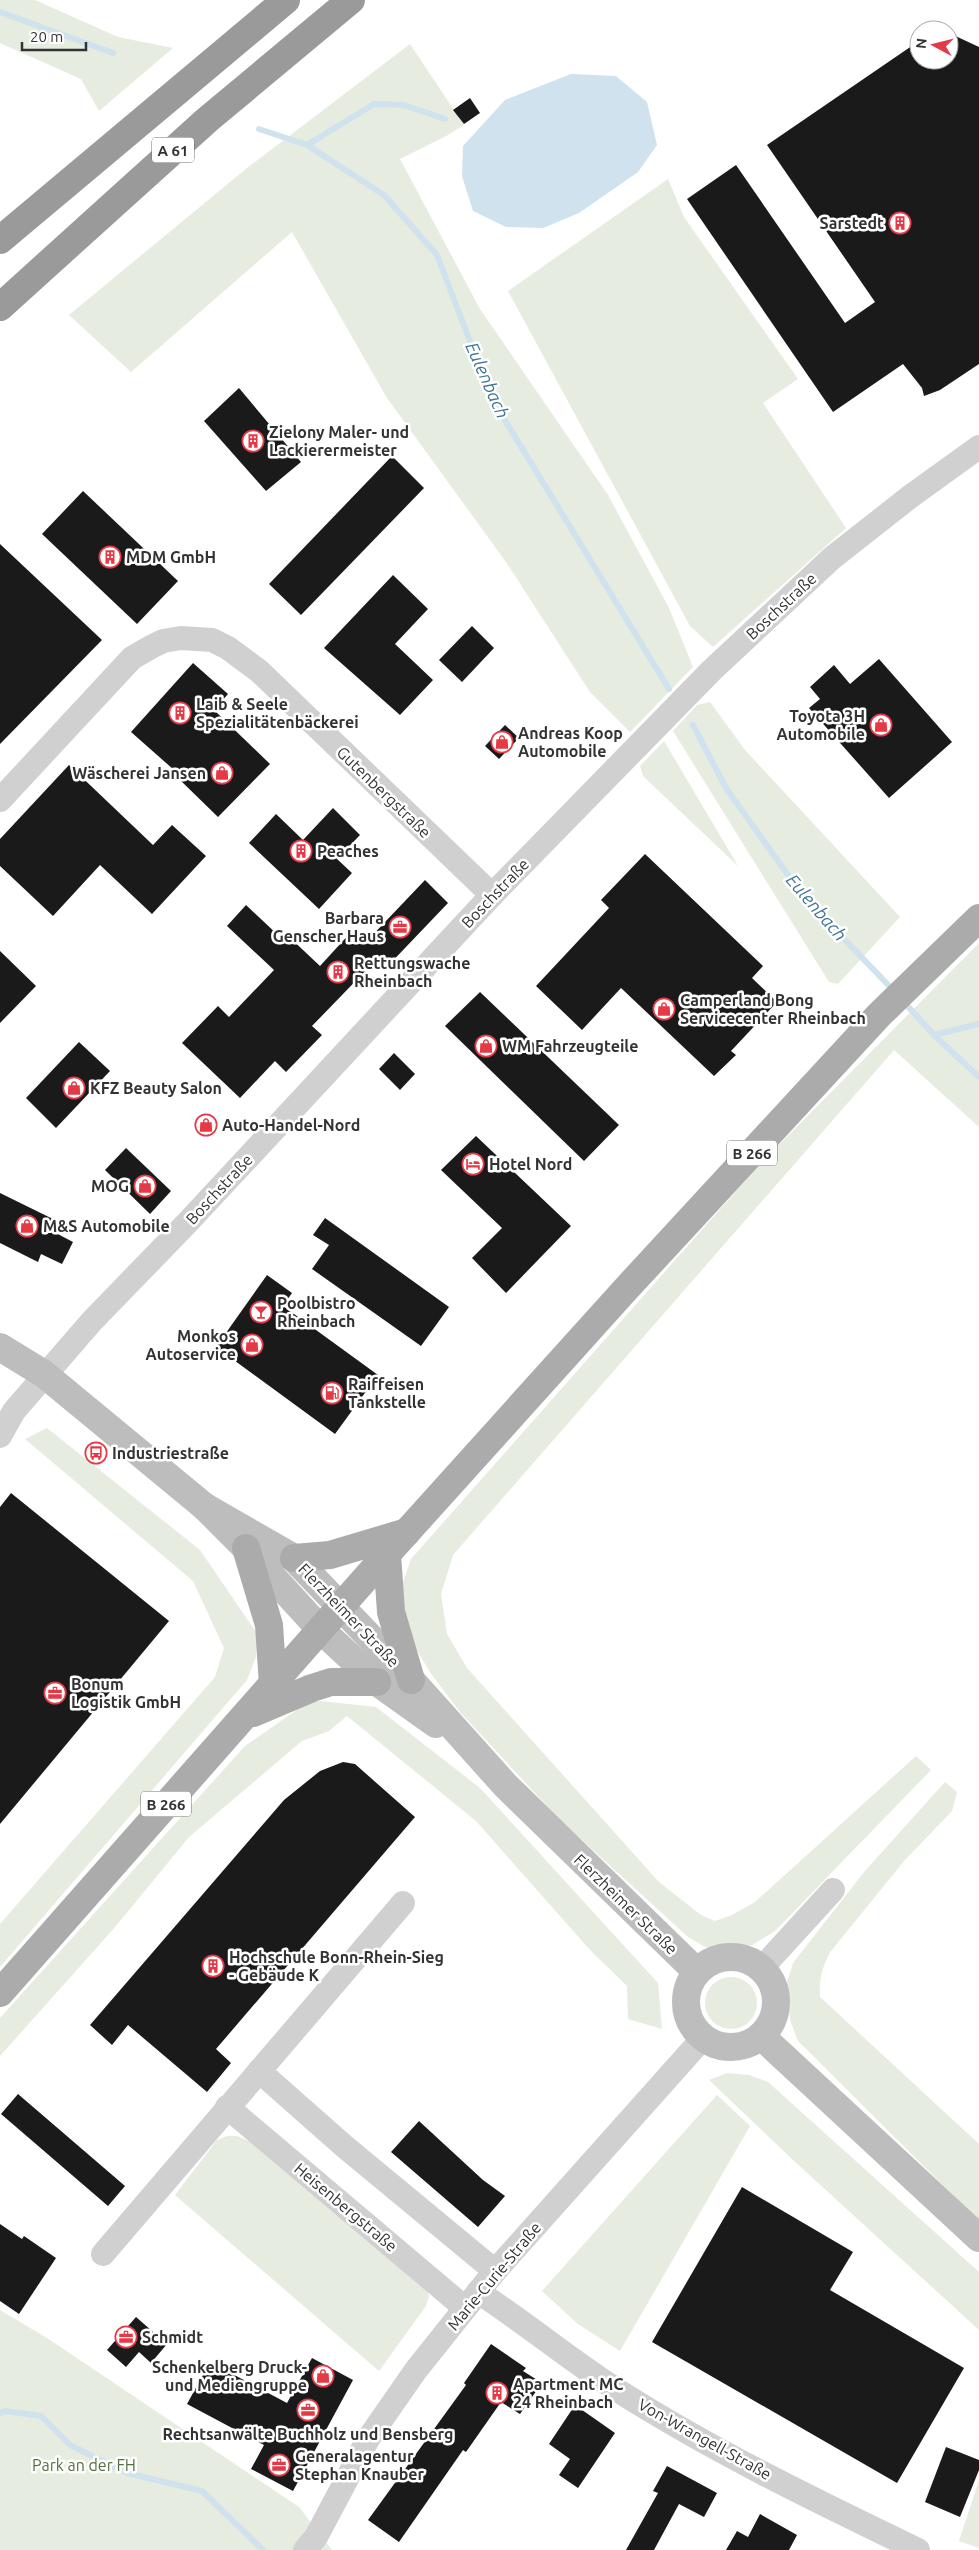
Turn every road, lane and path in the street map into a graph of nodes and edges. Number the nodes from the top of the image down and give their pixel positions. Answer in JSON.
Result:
{"nodes":[{"id":1,"x":286,"y":0,"type":"edge"},
{"id":2,"x":351,"y":0,"type":"edge"},
{"id":3,"x":0,"y":240,"type":"edge"},
{"id":4,"x":0,"y":307,"type":"edge"},
{"id":5,"x":979,"y":447,"type":"edge"},
{"id":6,"x":0,"y":800,"type":"edge"},
{"id":7,"x":492,"y":896,"type":"junction"},
{"id":8,"x":979,"y":918,"type":"edge"},
{"id":9,"x":0,"y":1347,"type":"edge"},
{"id":10,"x":44,"y":1374,"type":"junction"},
{"id":11,"x":0,"y":1436,"type":"edge"},
{"id":12,"x":205,"y":1507,"type":"junction"},
{"id":13,"x":407,"y":1532,"type":"junction"},
{"id":14,"x":246,"y":1548,"type":"junction"},
{"id":15,"x":387,"y":1554,"type":"junction"},
{"id":16,"x":294,"y":1558,"type":"junction"},
{"id":17,"x":342,"y":1607,"type":"junction"},
{"id":18,"x":322,"y":1630,"type":"junction"},
{"id":19,"x":411,"y":1680,"type":"junction"},
{"id":20,"x":377,"y":1682,"type":"junction"},
{"id":21,"x":273,"y":1685,"type":"junction"},
{"id":22,"x":245,"y":1717,"type":"junction"},
{"id":23,"x":472,"y":1750,"type":"junction"},
{"id":24,"x":833,"y":1890,"type":"dead end"},
{"id":25,"x":403,"y":1903,"type":"dead end"},
{"id":26,"x":760,"y":1969,"type":"junction"},
{"id":27,"x":697,"y":1972,"type":"junction"},
{"id":28,"x":0,"y":1993,"type":"edge"},
{"id":29,"x":761,"y":2036,"type":"junction"},
{"id":30,"x":703,"y":2038,"type":"junction"},
{"id":31,"x":259,"y":2071,"type":"junction"},
{"id":32,"x":228,"y":2106,"type":"junction"},
{"id":33,"x":979,"y":2238,"type":"edge"},
{"id":34,"x":103,"y":2254,"type":"dead end"},
{"id":35,"x":495,"y":2271,"type":"junction"},
{"id":36,"x":472,"y":2300,"type":"junction"},
{"id":37,"x":311,"y":2546,"type":"edge"},
{"id":38,"x":918,"y":2550,"type":"edge"}],
"edges":[{"from":1,"to":3,"type":"highway","number":"A 61"},
{"from":2,"to":4,"type":"highway","number":"A 61"},
{"from":5,"to":7,"type":"street","name":"Boschstraße"},
{"from":6,"to":7,"type":"street","name":"Gutenbergstraße"},
{"from":7,"to":10,"type":"street","name":"Boschstraße"},
{"from":8,"to":13,"type":"main road","number":"B 266"},
{"from":9,"to":10,"type":"main road","name":"Flerzheimer Straße"},
{"from":10,"to":11,"type":"street"},
{"from":10,"to":12,"type":"main road","name":"Flerzheimer Straße"},
{"from":12,"to":14,"type":"main road","name":"Flerzheimer Straße"},
{"from":12,"to":16,"type":"main road","name":"Flerzheimer Straße"},
{"from":13,"to":15,"type":"main road","number":"B 266"},
{"from":13,"to":16,"type":"main road"},
{"from":14,"to":18,"type":"main road","name":"Flerzheimer Straße"},
{"from":14,"to":21,"type":"main road"},
{"from":15,"to":17,"type":"main road","number":"B 266"},
{"from":15,"to":19,"type":"main road"},
{"from":16,"to":17,"type":"main road","name":"Flerzheimer Straße"},
{"from":17,"to":18,"type":"main road","number":"B 266"},
{"from":17,"to":19,"type":"main road","name":"Flerzheimer Straße"},
{"from":18,"to":20,"type":"main road","name":"Flerzheimer Straße"},
{"from":18,"to":21,"type":"main road","number":"B 266"},
{"from":19,"to":23,"type":"main road","name":"Flerzheimer Straße"},
{"from":20,"to":22,"type":"main road"},
{"from":20,"to":23,"type":"main road","name":"Flerzheimer Straße"},
{"from":21,"to":22,"type":"main road","number":"B 266"},
{"from":22,"to":28,"type":"main road","number":"B 266"},
{"from":23,"to":27,"type":"main road","name":"Flerzheimer Straße"},
{"from":24,"to":26,"type":"street"},
{"from":25,"to":31,"type":"street"},
{"from":26,"to":27,"type":"main road"},
{"from":26,"to":29,"type":"main road"},
{"from":27,"to":30,"type":"main road"},
{"from":29,"to":30,"type":"main road"},
{"from":29,"to":33,"type":"main road"},
{"from":30,"to":35,"type":"street","name":"Marie-Curie-Straße"},
{"from":31,"to":32,"type":"street"},
{"from":31,"to":35,"type":"street"},
{"from":32,"to":34,"type":"street"},
{"from":32,"to":36,"type":"street","name":"Heisenbergstraße"},
{"from":35,"to":36,"type":"street","name":"Marie-Curie-Straße"},
{"from":36,"to":37,"type":"street","name":"Marie-Curie-Straße"},
{"from":36,"to":38,"type":"street","name":"Von-Wrangell-Straße"}]}
